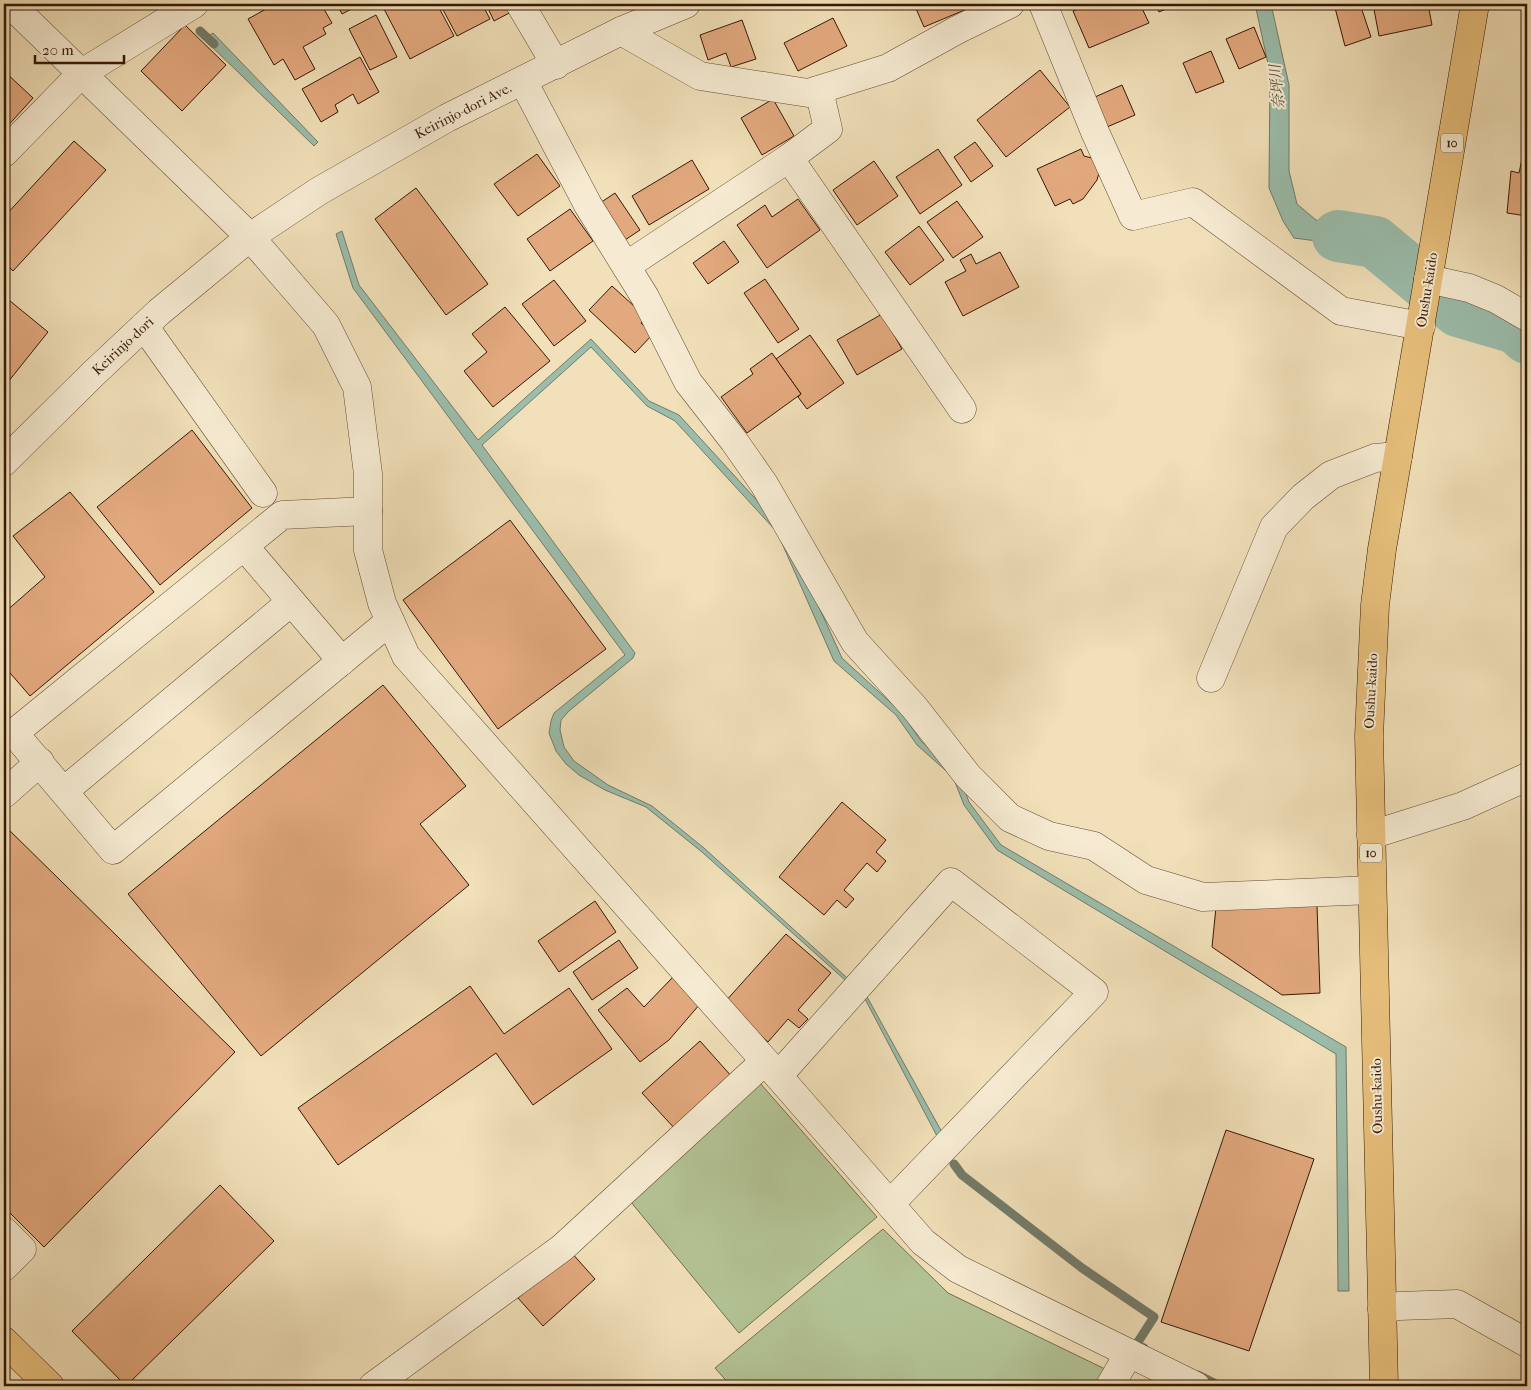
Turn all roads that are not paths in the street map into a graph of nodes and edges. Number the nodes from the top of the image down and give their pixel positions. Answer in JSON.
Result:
{"nodes":[{"id":1,"x":10,"y":4,"type":"edge"},
{"id":2,"x":194,"y":4,"type":"edge"},
{"id":3,"x":520,"y":4,"type":"edge"},
{"id":4,"x":686,"y":4,"type":"edge"},
{"id":5,"x":1010,"y":4,"type":"edge"},
{"id":6,"x":1043,"y":4,"type":"edge"},
{"id":7,"x":1475,"y":4,"type":"edge"},
{"id":8,"x":621,"y":32,"type":"junction"},
{"id":9,"x":556,"y":65,"type":"junction"},
{"id":10,"x":82,"y":73,"type":"junction"},
{"id":11,"x":523,"y":81,"type":"junction"},
{"id":12,"x":819,"y":90,"type":"junction"},
{"id":13,"x":4,"y":153,"type":"edge"},
{"id":14,"x":789,"y":158,"type":"junction"},
{"id":15,"x":250,"y":236,"type":"junction"},
{"id":16,"x":626,"y":266,"type":"junction"},
{"id":17,"x":1428,"y":280,"type":"junction"},
{"id":18,"x":1527,"y":317,"type":"edge"},
{"id":19,"x":1421,"y":325,"type":"junction"},
{"id":20,"x":144,"y":326,"type":"junction"},
{"id":21,"x":962,"y":409,"type":"dead end"},
{"id":22,"x":1398,"y":456,"type":"junction"},
{"id":23,"x":4,"y":462,"type":"edge"},
{"id":24,"x":263,"y":493,"type":"dead end"},
{"id":25,"x":368,"y":511,"type":"junction"},
{"id":26,"x":244,"y":546,"type":"junction"},
{"id":27,"x":291,"y":602,"type":"junction"},
{"id":28,"x":390,"y":621,"type":"junction"},
{"id":29,"x":342,"y":661,"type":"junction"},
{"id":30,"x":1211,"y":678,"type":"dead end"},
{"id":31,"x":9,"y":726,"type":"edge"},
{"id":32,"x":40,"y":762,"type":"junction"},
{"id":33,"x":1527,"y":777,"type":"edge"},
{"id":34,"x":64,"y":791,"type":"junction"},
{"id":35,"x":4,"y":794,"type":"edge"},
{"id":36,"x":1371,"y":834,"type":"junction"},
{"id":37,"x":1372,"y":890,"type":"junction"},
{"id":38,"x":772,"y":1069,"type":"junction"},
{"id":39,"x":890,"y":1204,"type":"junction"},
{"id":40,"x":4,"y":1231,"type":"edge"},
{"id":41,"x":4,"y":1267,"type":"edge"},
{"id":42,"x":1382,"y":1309,"type":"junction"},
{"id":43,"x":4,"y":1340,"type":"edge"},
{"id":44,"x":1527,"y":1343,"type":"edge"},
{"id":45,"x":1129,"y":1354,"type":"junction"},
{"id":46,"x":50,"y":1386,"type":"edge"},
{"id":47,"x":372,"y":1386,"type":"edge"},
{"id":48,"x":1110,"y":1386,"type":"edge"},
{"id":49,"x":1196,"y":1386,"type":"edge"},
{"id":50,"x":1384,"y":1386,"type":"edge"}],
"edges":[{"from":1,"to":10,"type":"street"},
{"from":2,"to":10,"type":"street"},
{"from":3,"to":9,"type":"street"},
{"from":4,"to":8,"type":"street","name":"Keirinjo-dori Ave."},
{"from":5,"to":12,"type":"street"},
{"from":6,"to":19,"type":"street"},
{"from":7,"to":17,"type":"main road","name":"Oushu-kaido","number":"10"},
{"from":8,"to":9,"type":"street","name":"Keirinjo-dori Ave."},
{"from":8,"to":12,"type":"street"},
{"from":9,"to":11,"type":"street","name":"Keirinjo-dori Ave."},
{"from":10,"to":13,"type":"street"},
{"from":10,"to":15,"type":"street"},
{"from":11,"to":15,"type":"street","name":"Keirinjo-dori Ave."},
{"from":11,"to":16,"type":"street"},
{"from":12,"to":14,"type":"street"},
{"from":14,"to":16,"type":"street"},
{"from":14,"to":21,"type":"street"},
{"from":15,"to":20,"type":"street","name":"Keirinjo-dori"},
{"from":15,"to":25,"type":"street"},
{"from":16,"to":37,"type":"street"},
{"from":17,"to":18,"type":"street"},
{"from":17,"to":19,"type":"main road","name":"Oushu-kaido","number":"10"},
{"from":19,"to":22,"type":"main road","name":"Oushu-kaido","number":"10"},
{"from":20,"to":23,"type":"street","name":"Keirinjo-dori"},
{"from":20,"to":24,"type":"street"},
{"from":22,"to":30,"type":"street"},
{"from":22,"to":36,"type":"main road","name":"Oushu-kaido","number":"10"},
{"from":25,"to":26,"type":"street"},
{"from":25,"to":28,"type":"street"},
{"from":26,"to":27,"type":"street"},
{"from":26,"to":31,"type":"street"},
{"from":27,"to":29,"type":"street"},
{"from":27,"to":34,"type":"street"},
{"from":28,"to":29,"type":"street"},
{"from":28,"to":38,"type":"street"},
{"from":29,"to":34,"type":"street"},
{"from":31,"to":32,"type":"street"},
{"from":32,"to":34,"type":"street"},
{"from":32,"to":35,"type":"street"},
{"from":33,"to":36,"type":"street"},
{"from":36,"to":37,"type":"main road","name":"Oushu-kaido","number":"10"},
{"from":37,"to":42,"type":"main road","name":"Oushu-kaido","number":"10"},
{"from":38,"to":39,"type":"street"},
{"from":38,"to":39,"type":"street"},
{"from":38,"to":47,"type":"street"},
{"from":39,"to":45,"type":"street"},
{"from":40,"to":41,"type":"street"},
{"from":42,"to":44,"type":"street"},
{"from":42,"to":50,"type":"main road","name":"Oushu-kaido","number":"10"},
{"from":43,"to":46,"type":"main road"},
{"from":45,"to":48,"type":"street"},
{"from":45,"to":49,"type":"street"}]}
